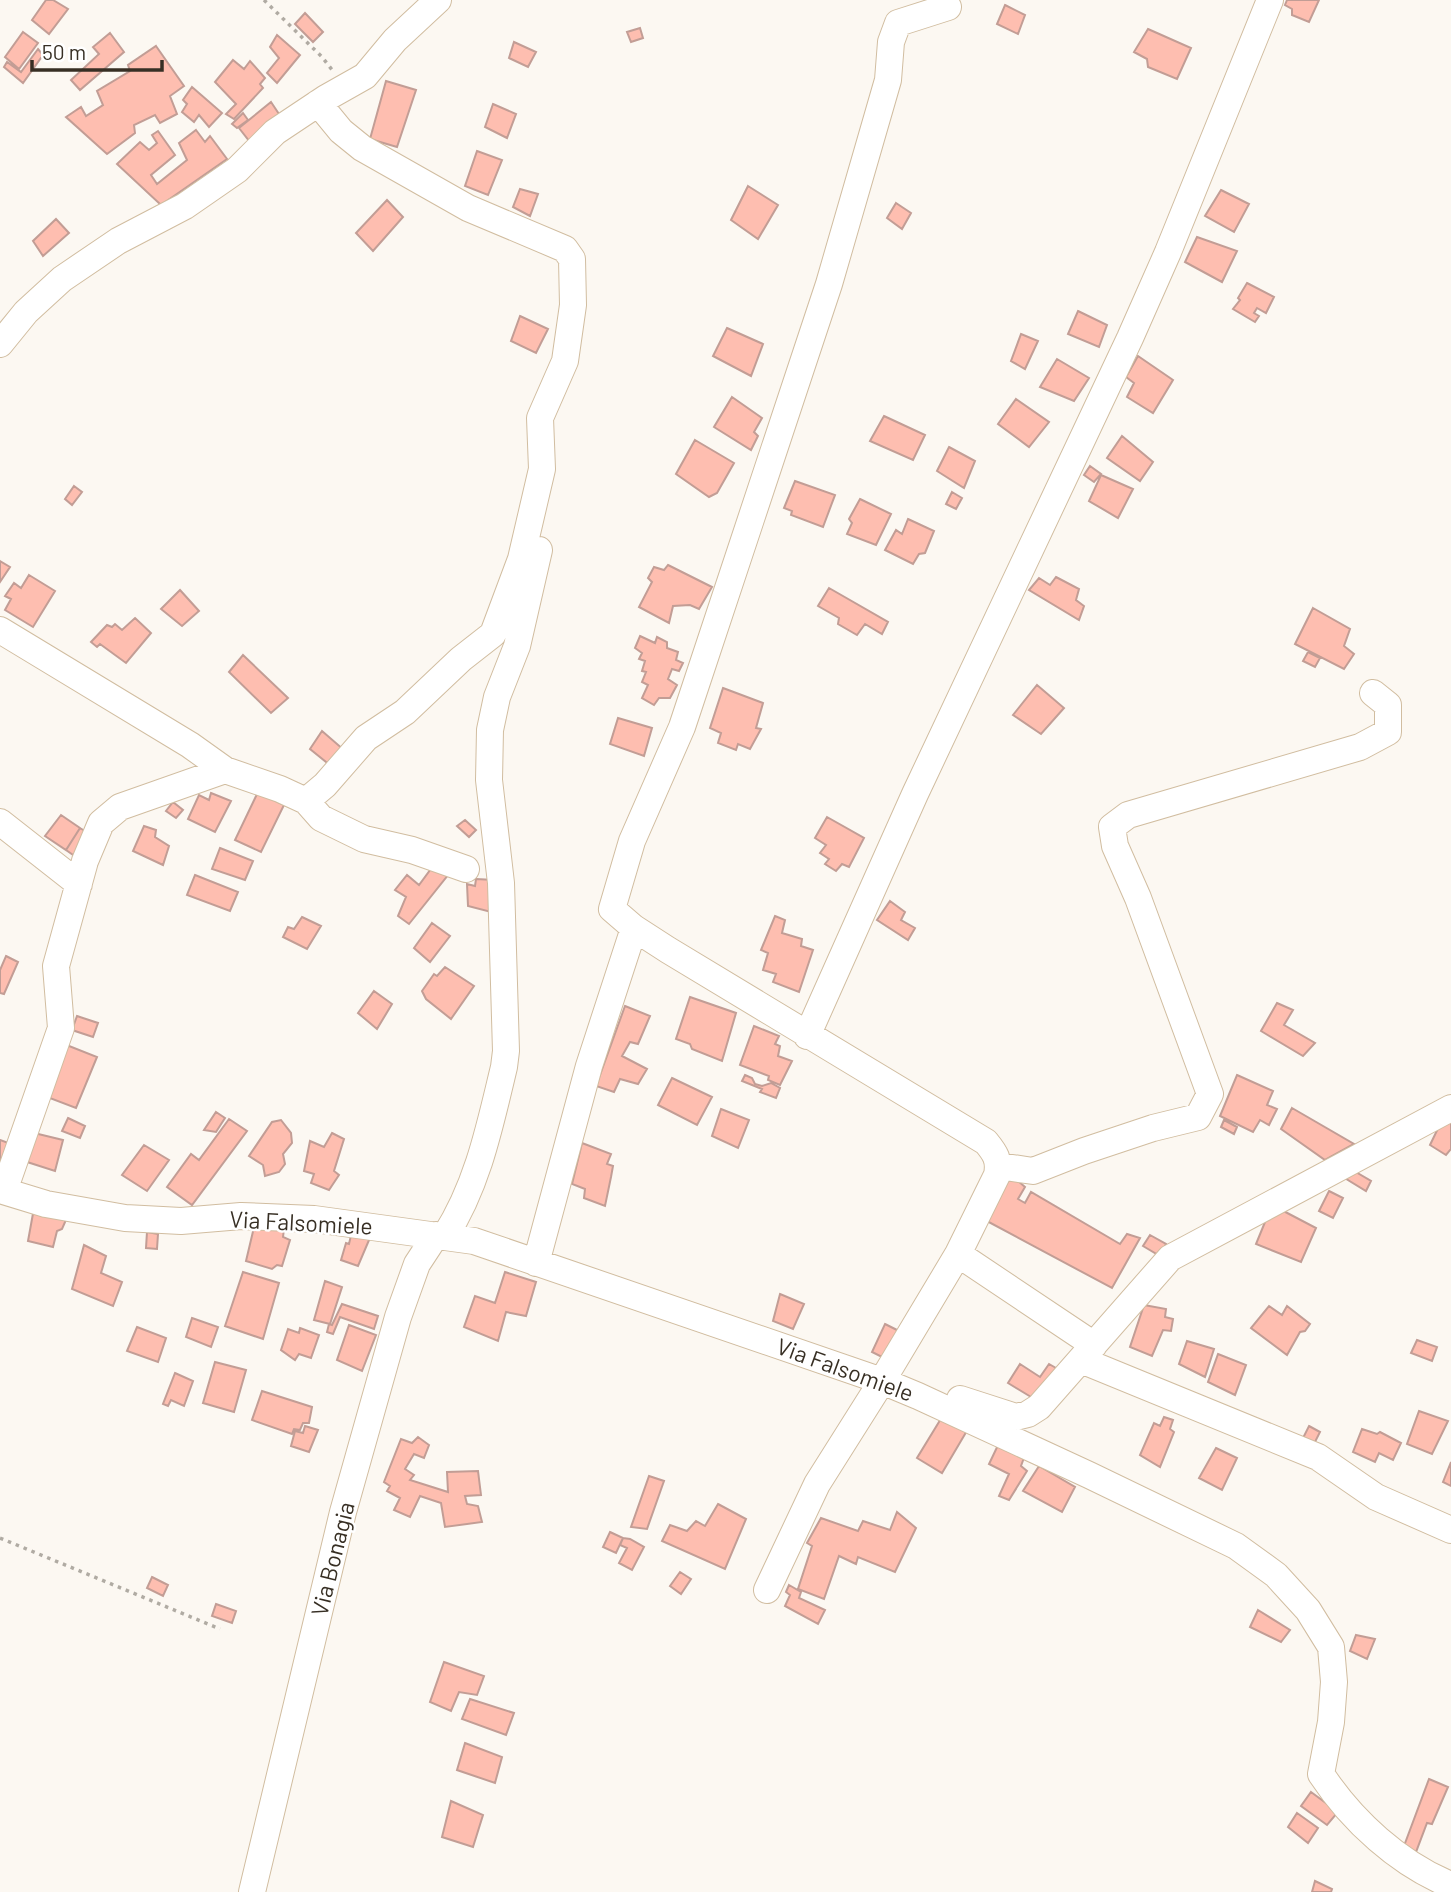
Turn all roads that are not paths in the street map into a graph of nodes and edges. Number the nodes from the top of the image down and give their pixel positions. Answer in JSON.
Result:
{"nodes":[{"id":1,"x":438,"y":0,"type":"edge"},
{"id":2,"x":1270,"y":0,"type":"edge"},
{"id":3,"x":948,"y":7,"type":"dead end"},
{"id":4,"x":318,"y":103,"type":"junction"},
{"id":5,"x":0,"y":344,"type":"edge"},
{"id":6,"x":543,"y":531,"type":"dead end"},
{"id":7,"x":0,"y":630,"type":"edge"},
{"id":8,"x":1373,"y":693,"type":"dead end"},
{"id":9,"x":225,"y":770,"type":"junction"},
{"id":10,"x":306,"y":801,"type":"junction"},
{"id":11,"x":0,"y":822,"type":"edge"},
{"id":12,"x":466,"y":869,"type":"dead end"},
{"id":13,"x":79,"y":884,"type":"junction"},
{"id":14,"x":634,"y":929,"type":"junction"},
{"id":15,"x":807,"y":1036,"type":"junction"},
{"id":16,"x":1451,"y":1108,"type":"edge"},
{"id":17,"x":999,"y":1166,"type":"junction"},
{"id":18,"x":2,"y":1191,"type":"edge"},
{"id":19,"x":441,"y":1235,"type":"junction"},
{"id":20,"x":958,"y":1254,"type":"junction"},
{"id":21,"x":536,"y":1263,"type":"junction"},
{"id":22,"x":1087,"y":1352,"type":"junction"},
{"id":23,"x":882,"y":1381,"type":"junction"},
{"id":24,"x":918,"y":1396,"type":"junction"},
{"id":25,"x":1451,"y":1530,"type":"edge"},
{"id":26,"x":767,"y":1590,"type":"dead end"},
{"id":27,"x":1451,"y":1885,"type":"edge"},
{"id":28,"x":252,"y":1892,"type":"edge"}],
"edges":[{"from":1,"to":4,"type":"street"},
{"from":2,"to":15,"type":"street"},
{"from":3,"to":14,"type":"street"},
{"from":4,"to":5,"type":"street"},
{"from":4,"to":10,"type":"street"},
{"from":6,"to":19,"type":"street","name":"Via Bonagia"},
{"from":7,"to":9,"type":"street"},
{"from":8,"to":17,"type":"street"},
{"from":9,"to":10,"type":"street"},
{"from":9,"to":13,"type":"street"},
{"from":10,"to":12,"type":"street"},
{"from":11,"to":13,"type":"street"},
{"from":13,"to":18,"type":"street"},
{"from":14,"to":15,"type":"street"},
{"from":14,"to":21,"type":"street"},
{"from":15,"to":17,"type":"street"},
{"from":16,"to":22,"type":"street"},
{"from":17,"to":20,"type":"street"},
{"from":18,"to":19,"type":"street","name":"Via Falsomiele"},
{"from":19,"to":21,"type":"street","name":"Via Falsomiele"},
{"from":19,"to":28,"type":"street","name":"Via Bonagia"},
{"from":20,"to":22,"type":"street"},
{"from":20,"to":23,"type":"street"},
{"from":21,"to":23,"type":"street","name":"Via Falsomiele"},
{"from":22,"to":24,"type":"street"},
{"from":22,"to":25,"type":"street"},
{"from":23,"to":24,"type":"street","name":"Via Falsomiele"},
{"from":23,"to":26,"type":"street"},
{"from":24,"to":27,"type":"street","name":"Via Falsomiele"}]}
